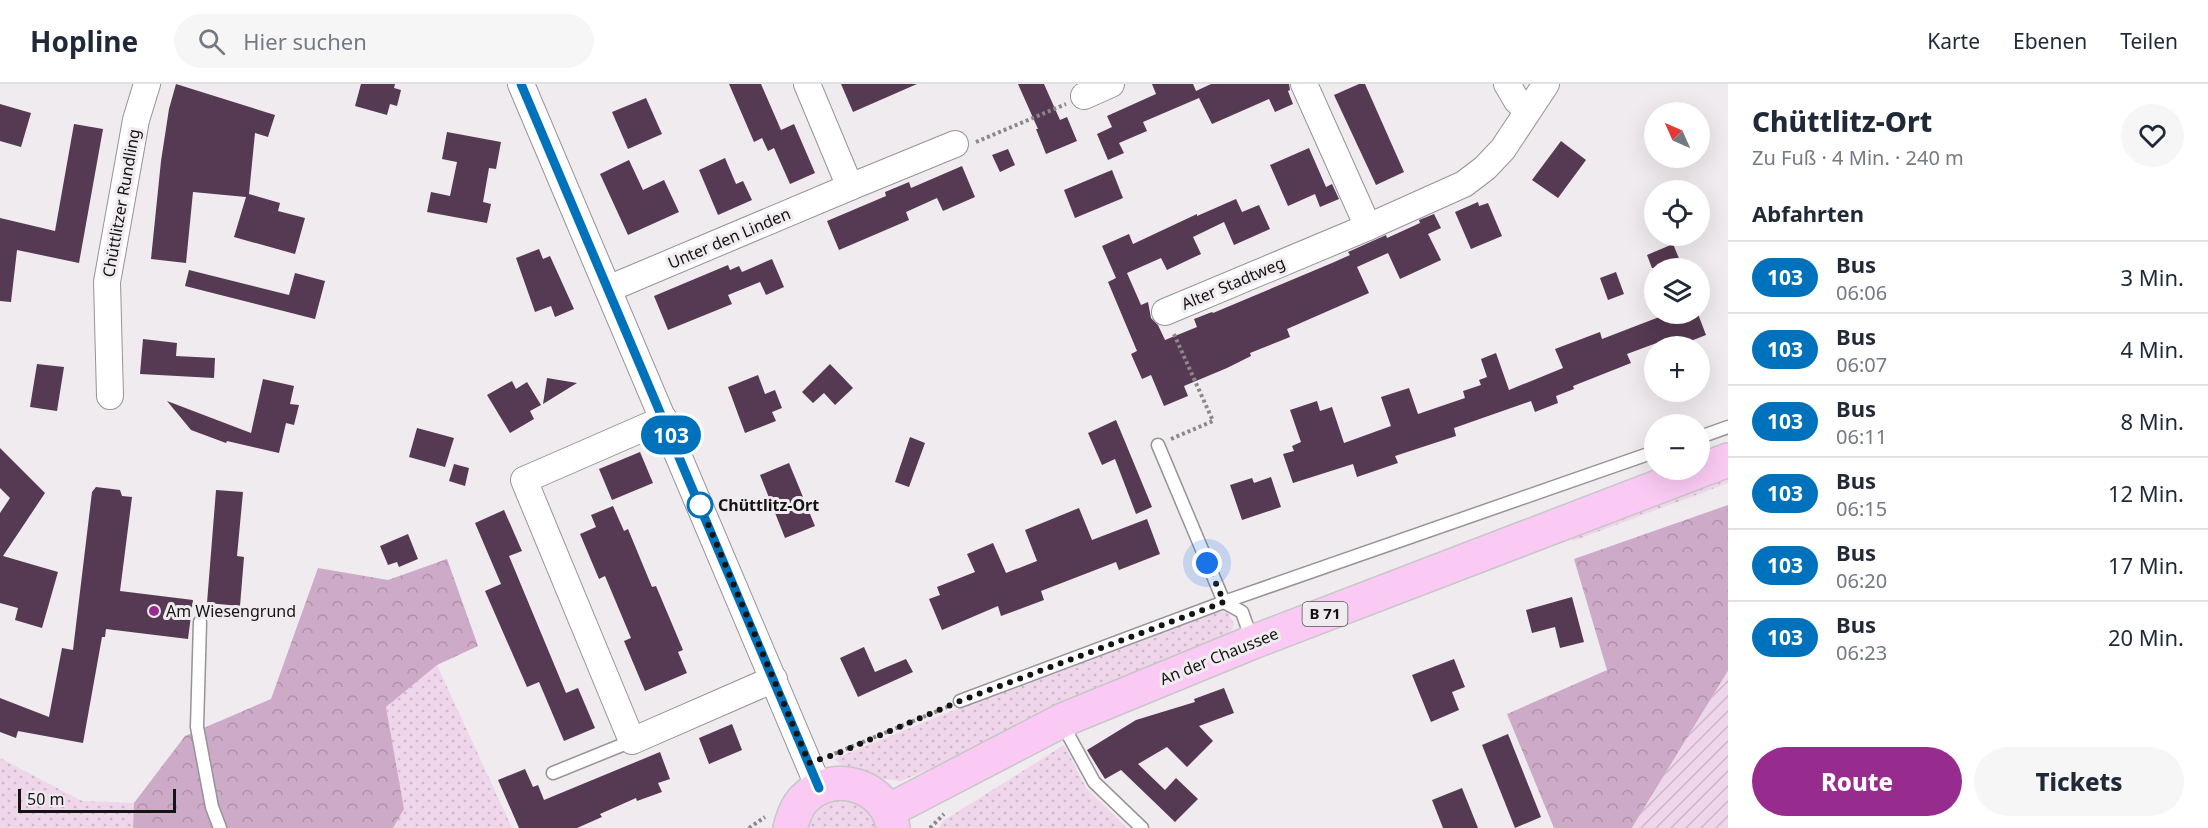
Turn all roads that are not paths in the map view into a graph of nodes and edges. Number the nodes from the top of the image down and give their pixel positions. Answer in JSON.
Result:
{"nodes":[{"id":1,"x":147,"y":84,"type":"edge"},
{"id":2,"x":521,"y":84,"type":"edge"},
{"id":3,"x":807,"y":84,"type":"edge"},
{"id":4,"x":1111,"y":84,"type":"edge"},
{"id":5,"x":1304,"y":84,"type":"edge"},
{"id":6,"x":1507,"y":84,"type":"edge"},
{"id":7,"x":1546,"y":84,"type":"edge"},
{"id":8,"x":1084,"y":96,"type":"road end"},
{"id":9,"x":1528,"y":110,"type":"junction"},
{"id":10,"x":955,"y":144,"type":"road end"},
{"id":11,"x":850,"y":187,"type":"junction"},
{"id":12,"x":1368,"y":227,"type":"junction"},
{"id":13,"x":608,"y":289,"type":"junction"},
{"id":14,"x":1165,"y":312,"type":"road end"},
{"id":15,"x":110,"y":396,"type":"dead end"},
{"id":16,"x":664,"y":419,"type":"junction"},
{"id":17,"x":1728,"y":427,"type":"edge"},
{"id":18,"x":1710,"y":433,"type":"edge"},
{"id":19,"x":1158,"y":446,"type":"road end"},
{"id":20,"x":1644,"y":455,"type":"edge"},
{"id":21,"x":1728,"y":460,"type":"edge"},
{"id":22,"x":1224,"y":602,"type":"junction"},
{"id":23,"x":200,"y":622,"type":"dead end"},
{"id":24,"x":1253,"y":642,"type":"junction"},
{"id":25,"x":774,"y":679,"type":"junction"},
{"id":26,"x":960,"y":701,"type":"road end"},
{"id":27,"x":1064,"y":720,"type":"junction"},
{"id":28,"x":632,"y":741,"type":"junction"},
{"id":29,"x":553,"y":773,"type":"dead end"},
{"id":30,"x":814,"y":775,"type":"junction"},
{"id":31,"x":890,"y":820,"type":"edge"},
{"id":32,"x":777,"y":822,"type":"edge"},
{"id":33,"x":220,"y":828,"type":"edge"},
{"id":34,"x":1142,"y":828,"type":"edge"}],
"edges":[{"from":1,"to":15,"type":"street","name":"Chüttlitzer Rundling"},
{"from":2,"to":13,"type":"street"},
{"from":3,"to":11,"type":"street"},
{"from":4,"to":8,"type":"street"},
{"from":5,"to":12,"type":"street"},
{"from":6,"to":9,"type":"street"},
{"from":7,"to":9,"type":"street","name":"Alter Stadtweg"},
{"from":9,"to":12,"type":"street","name":"Alter Stadtweg"},
{"from":10,"to":11,"type":"street","name":"Unter den Linden"},
{"from":11,"to":13,"type":"street","name":"Unter den Linden"},
{"from":12,"to":14,"type":"street","name":"Alter Stadtweg"},
{"from":13,"to":16,"type":"street"},
{"from":16,"to":25,"type":"street"},
{"from":16,"to":28,"type":"street"},
{"from":17,"to":18,"type":"lane"},
{"from":19,"to":22,"type":"lane"},
{"from":20,"to":22,"type":"lane"},
{"from":21,"to":24,"type":"main road","name":"An der Chaussee","number":"B 71"},
{"from":22,"to":24,"type":"lane"},
{"from":22,"to":26,"type":"lane"},
{"from":23,"to":33,"type":"lane"},
{"from":24,"to":27,"type":"main road","name":"An der Chaussee","number":"B 71"},
{"from":25,"to":28,"type":"street"},
{"from":25,"to":30,"type":"street"},
{"from":27,"to":31,"type":"main road","name":"An der Chaussee","number":"B 71"},
{"from":27,"to":34,"type":"lane"},
{"from":28,"to":29,"type":"lane"},
{"from":30,"to":31,"type":"main road","number":"B 71"},
{"from":30,"to":32,"type":"main road"}]}
